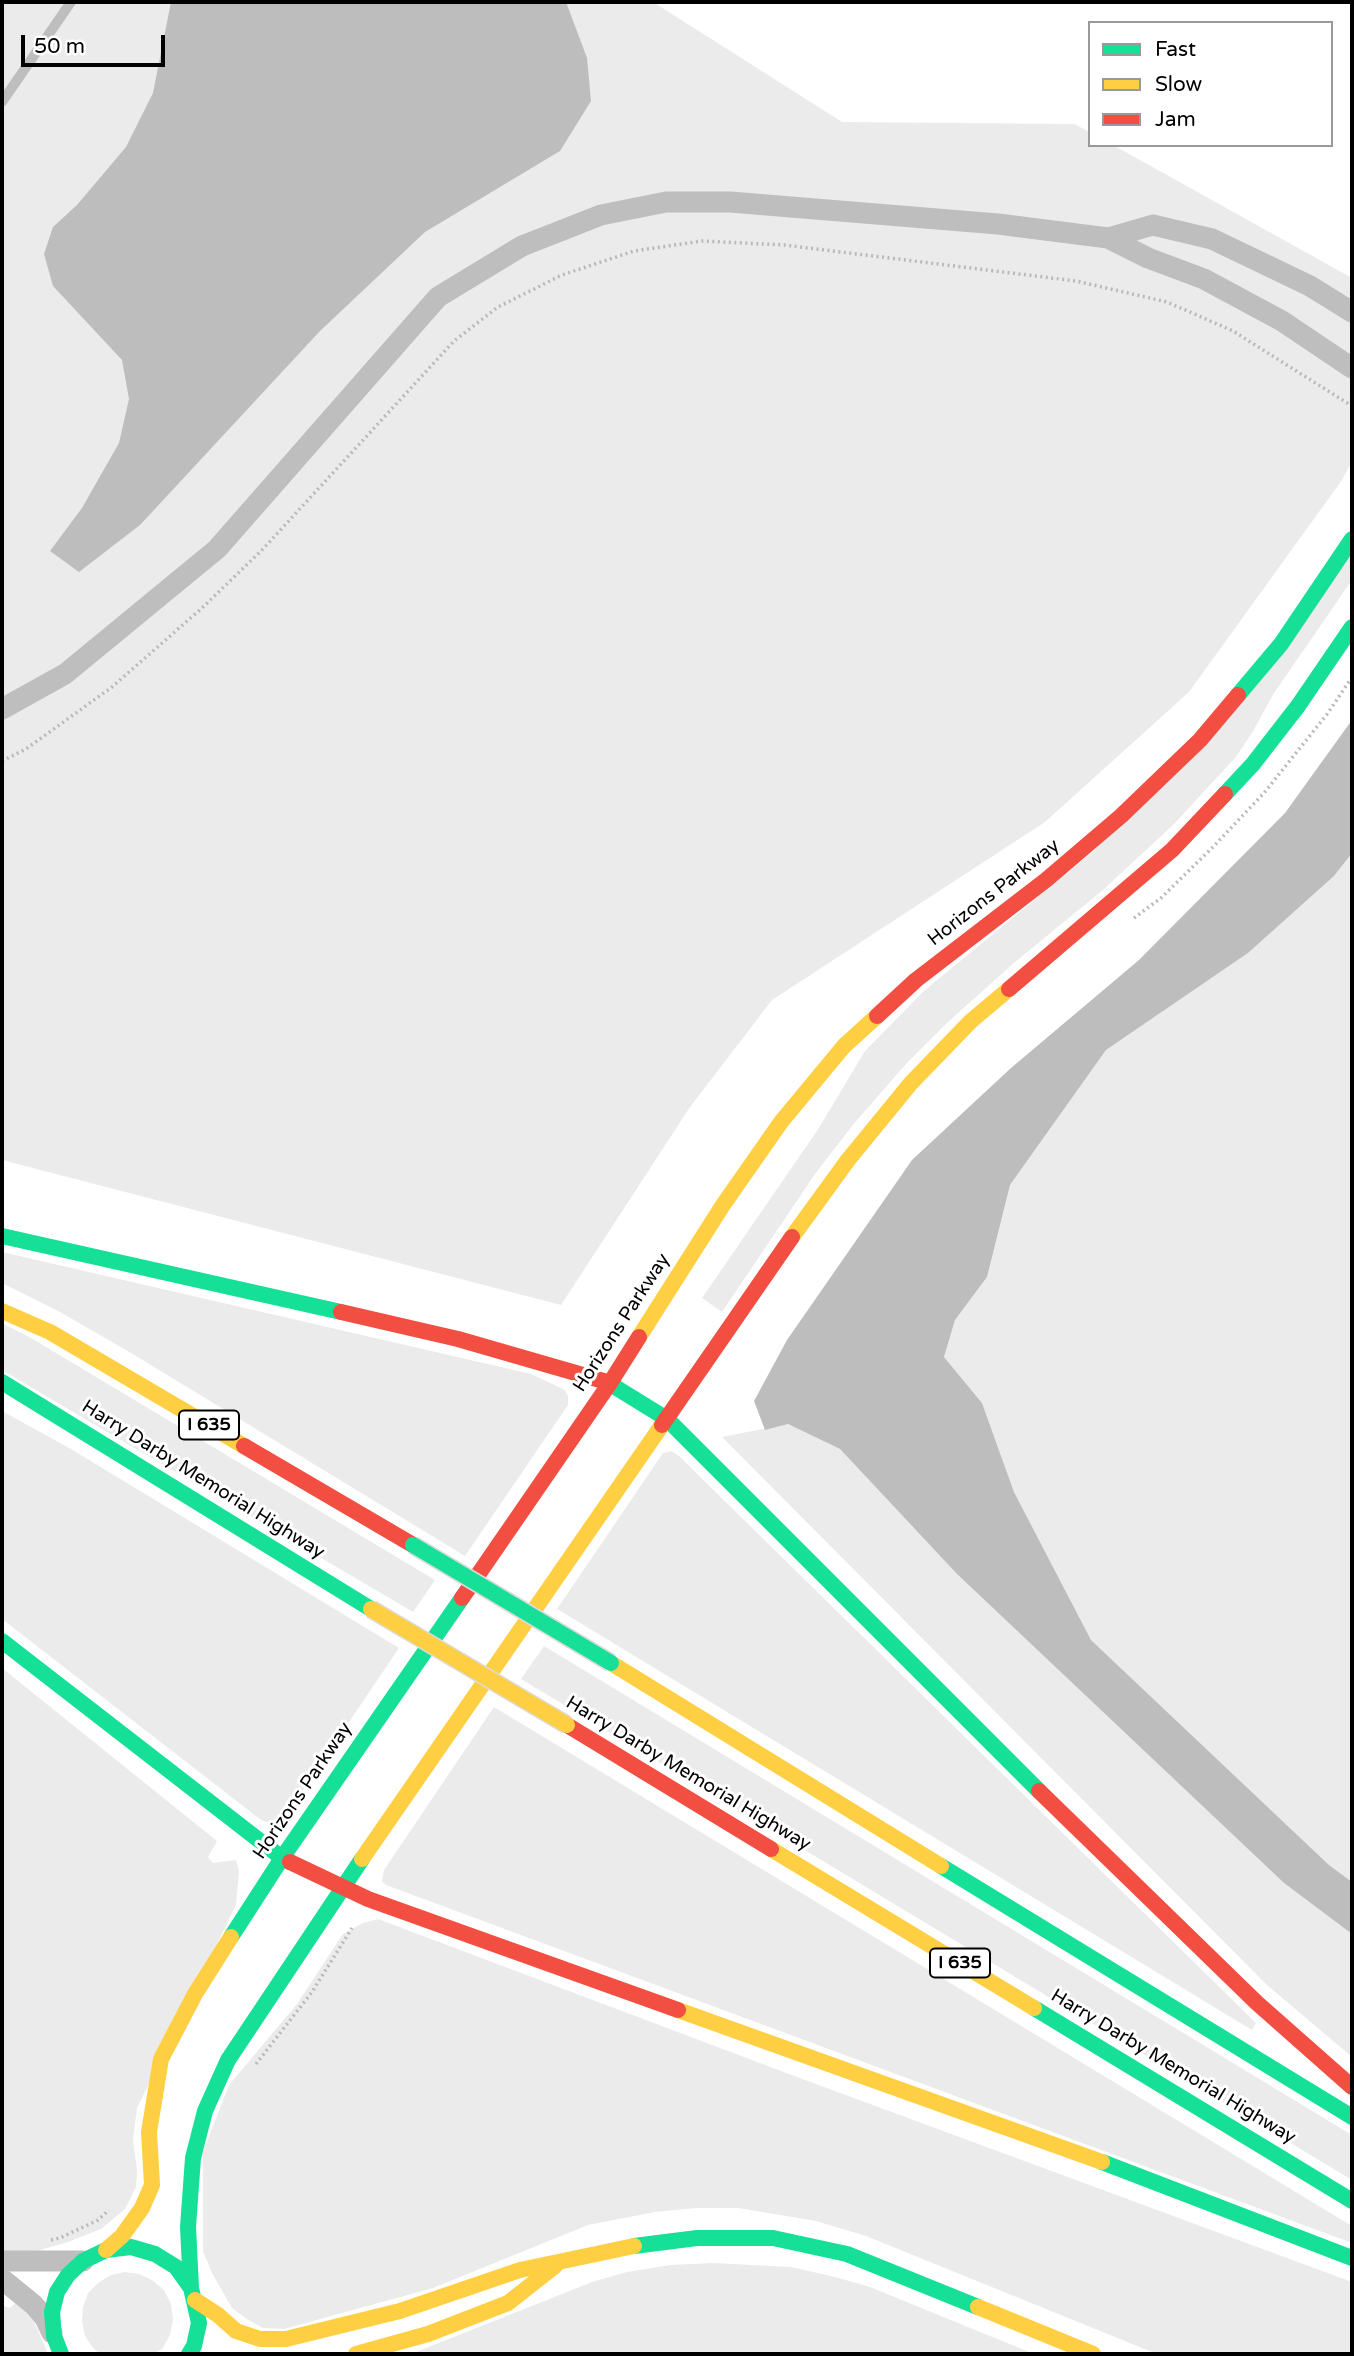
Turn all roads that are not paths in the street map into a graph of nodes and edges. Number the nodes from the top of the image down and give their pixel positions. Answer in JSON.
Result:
{"nodes":[{"id":1,"x":71,"y":2,"type":"edge"},
{"id":2,"x":2,"y":102,"type":"edge"},
{"id":3,"x":1108,"y":238,"type":"junction"},
{"id":4,"x":1352,"y":312,"type":"edge"},
{"id":5,"x":1352,"y":368,"type":"edge"},
{"id":6,"x":1352,"y":538,"type":"edge"},
{"id":7,"x":1352,"y":627,"type":"edge"},
{"id":8,"x":2,"y":709,"type":"edge"},
{"id":9,"x":2,"y":1236,"type":"edge"},
{"id":10,"x":2,"y":1311,"type":"edge"},
{"id":11,"x":2,"y":1382,"type":"edge"},
{"id":12,"x":611,"y":1383,"type":"junction"},
{"id":13,"x":667,"y":1419,"type":"junction"},
{"id":14,"x":2,"y":1640,"type":"edge"},
{"id":15,"x":282,"y":1858,"type":"junction"},
{"id":16,"x":342,"y":1888,"type":"junction"},
{"id":17,"x":1352,"y":2087,"type":"edge"},
{"id":18,"x":1352,"y":2117,"type":"edge"},
{"id":19,"x":1352,"y":2201,"type":"edge"},
{"id":20,"x":106,"y":2250,"type":"junction"},
{"id":21,"x":1352,"y":2258,"type":"edge"},
{"id":22,"x":2,"y":2260,"type":"edge"},
{"id":23,"x":83,"y":2261,"type":"junction"},
{"id":24,"x":560,"y":2262,"type":"junction"},
{"id":25,"x":2,"y":2279,"type":"edge"},
{"id":26,"x":193,"y":2294,"type":"junction"},
{"id":27,"x":57,"y":2345,"type":"edge"},
{"id":28,"x":189,"y":2354,"type":"edge"},
{"id":29,"x":356,"y":2354,"type":"edge"},
{"id":30,"x":1093,"y":2354,"type":"edge"}],
"edges":[{"from":1,"to":2,"type":"lane"},
{"from":3,"to":4,"type":"street"},
{"from":3,"to":5,"type":"street"},
{"from":3,"to":8,"type":"street"},
{"from":6,"to":12,"type":"main road","name":"Horizons Parkway"},
{"from":7,"to":13,"type":"main road"},
{"from":9,"to":12,"type":"main road"},
{"from":10,"to":18,"type":"main road","number":"I 635","bridge":true},
{"from":11,"to":19,"type":"main road","name":"Harry Darby Memorial Highway","number":"I 635","bridge":true},
{"from":12,"to":13,"type":"main road"},
{"from":12,"to":15,"type":"main road","name":"Horizons Parkway"},
{"from":13,"to":16,"type":"main road"},
{"from":13,"to":17,"type":"main road"},
{"from":14,"to":15,"type":"main road"},
{"from":15,"to":16,"type":"main road"},
{"from":15,"to":20,"type":"main road","name":"Horizons Parkway"},
{"from":16,"to":21,"type":"main road"},
{"from":16,"to":26,"type":"main road"},
{"from":20,"to":23,"type":"main road"},
{"from":20,"to":26,"type":"main road"},
{"from":22,"to":23,"type":"street"},
{"from":23,"to":27,"type":"main road"},
{"from":24,"to":26,"type":"main road"},
{"from":24,"to":29,"type":"main road"},
{"from":24,"to":30,"type":"main road"},
{"from":25,"to":27,"type":"street"},
{"from":26,"to":28,"type":"main road"}]}
